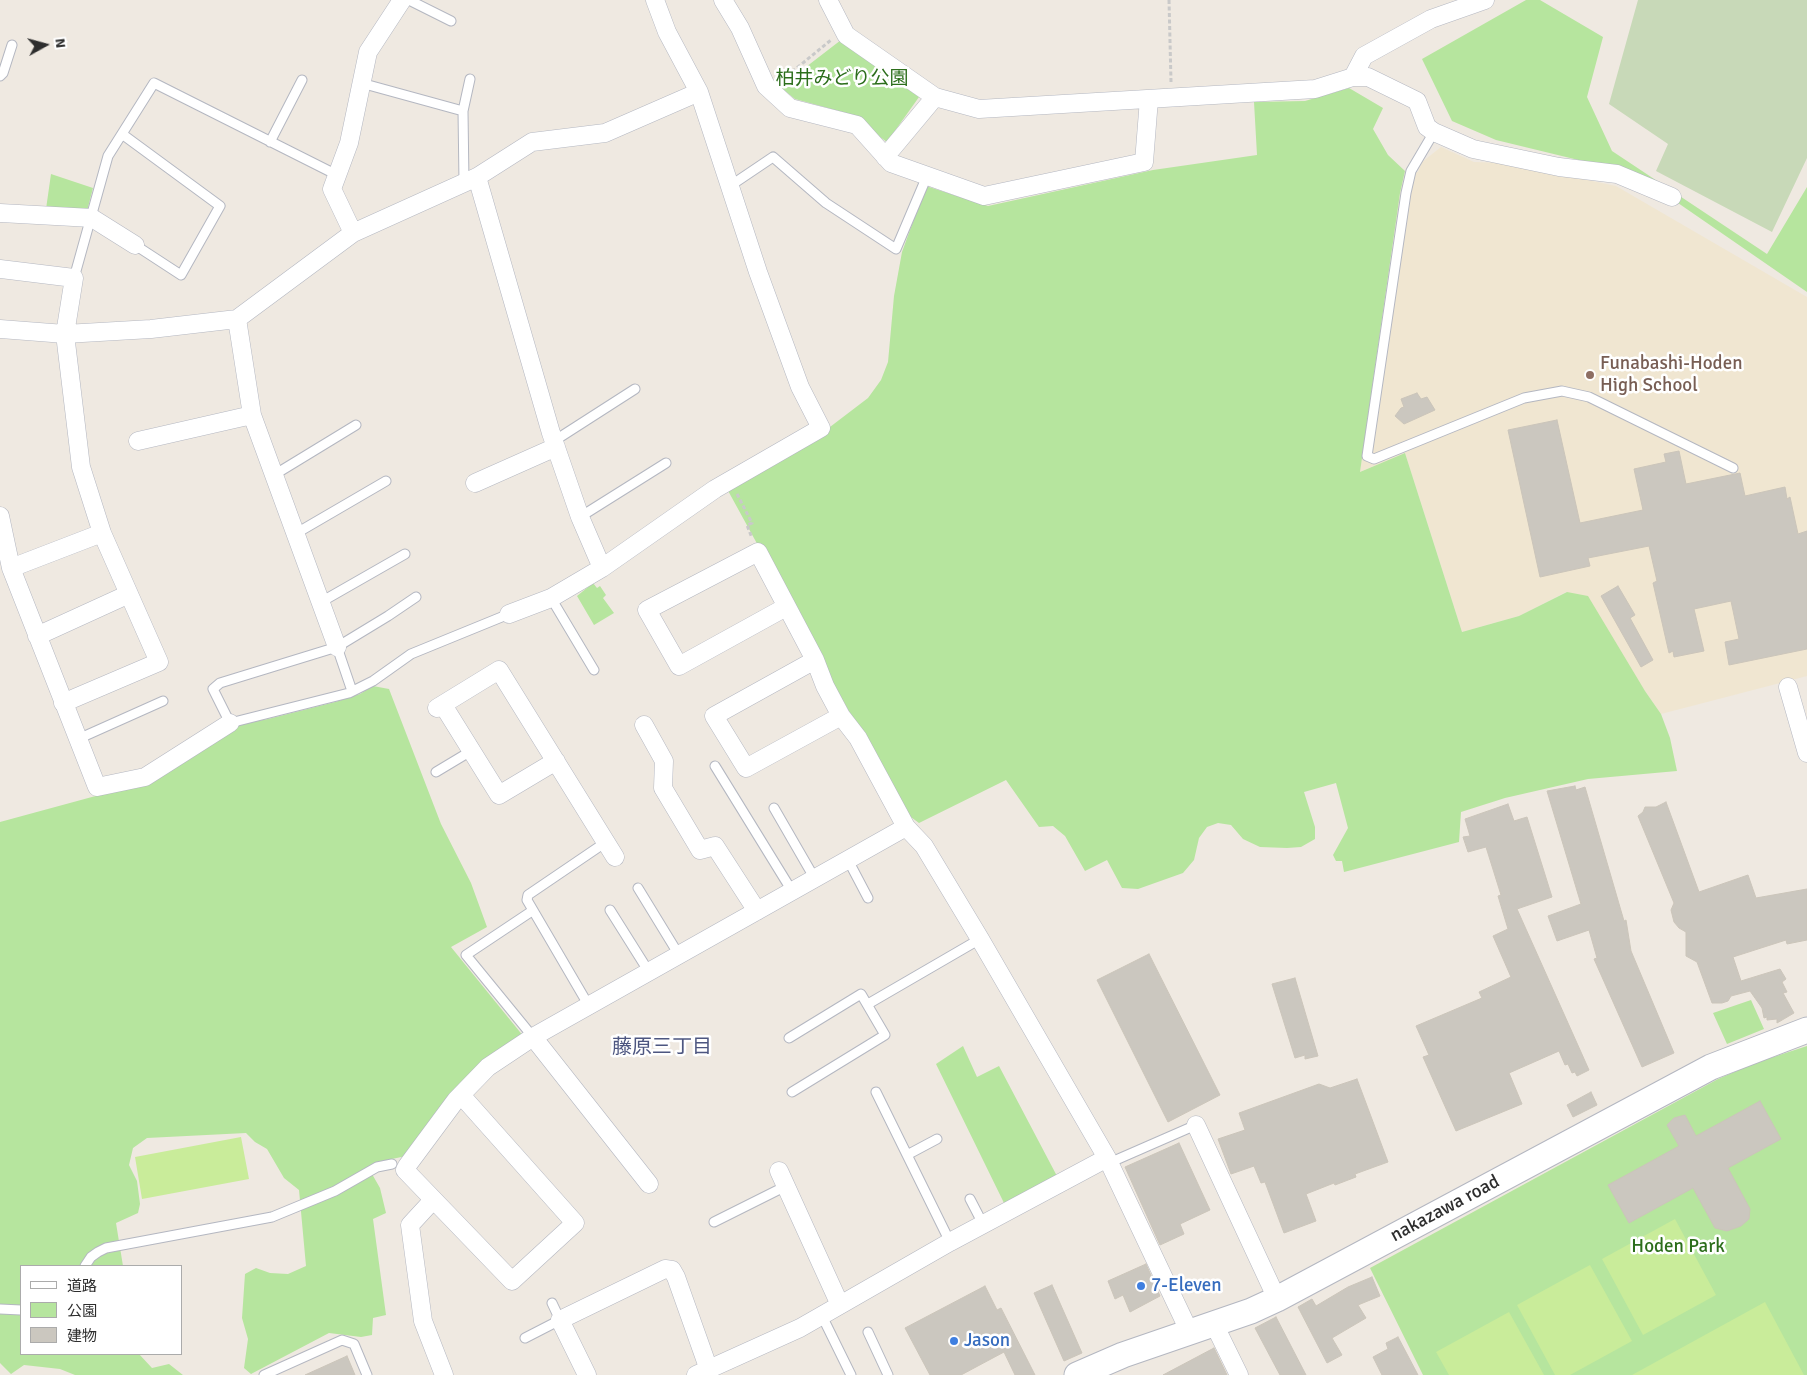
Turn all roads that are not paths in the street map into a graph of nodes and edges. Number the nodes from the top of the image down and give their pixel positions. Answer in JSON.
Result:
{"nodes":[{"id":1,"x":402,"y":0,"type":"edge"},
{"id":2,"x":409,"y":0,"type":"edge"},
{"id":3,"x":655,"y":0,"type":"edge"},
{"id":4,"x":723,"y":0,"type":"edge"},
{"id":5,"x":828,"y":0,"type":"edge"},
{"id":6,"x":1485,"y":0,"type":"edge"},
{"id":7,"x":450,"y":21,"type":"dead end"},
{"id":8,"x":12,"y":45,"type":"dead end"},
{"id":9,"x":0,"y":76,"type":"edge"},
{"id":10,"x":1353,"y":77,"type":"junction"},
{"id":11,"x":470,"y":79,"type":"dead end"},
{"id":12,"x":302,"y":80,"type":"dead end"},
{"id":13,"x":362,"y":83,"type":"junction"},
{"id":14,"x":699,"y":92,"type":"junction"},
{"id":15,"x":935,"y":96,"type":"junction"},
{"id":16,"x":1149,"y":99,"type":"junction"},
{"id":17,"x":463,"y":111,"type":"junction"},
{"id":18,"x":1434,"y":132,"type":"junction"},
{"id":19,"x":122,"y":134,"type":"junction"},
{"id":20,"x":270,"y":142,"type":"junction"},
{"id":21,"x":885,"y":157,"type":"junction"},
{"id":22,"x":337,"y":175,"type":"junction"},
{"id":23,"x":927,"y":176,"type":"junction"},
{"id":24,"x":470,"y":180,"type":"junction"},
{"id":25,"x":730,"y":186,"type":"junction"},
{"id":26,"x":1672,"y":196,"type":"dead end"},
{"id":27,"x":0,"y":213,"type":"edge"},
{"id":28,"x":92,"y":218,"type":"junction"},
{"id":29,"x":353,"y":233,"type":"junction"},
{"id":30,"x":134,"y":246,"type":"joint"},
{"id":31,"x":0,"y":269,"type":"edge"},
{"id":32,"x":74,"y":278,"type":"junction"},
{"id":33,"x":237,"y":319,"type":"junction"},
{"id":34,"x":0,"y":329,"type":"edge"},
{"id":35,"x":65,"y":334,"type":"junction"},
{"id":36,"x":635,"y":390,"type":"dead end"},
{"id":37,"x":252,"y":415,"type":"junction"},
{"id":38,"x":356,"y":425,"type":"dead end"},
{"id":39,"x":138,"y":441,"type":"dead end"},
{"id":40,"x":555,"y":444,"type":"junction"},
{"id":41,"x":666,"y":462,"type":"dead end"},
{"id":42,"x":1733,"y":468,"type":"dead end"},
{"id":43,"x":274,"y":475,"type":"junction"},
{"id":44,"x":386,"y":481,"type":"dead end"},
{"id":45,"x":475,"y":484,"type":"dead end"},
{"id":46,"x":0,"y":516,"type":"edge"},
{"id":47,"x":580,"y":517,"type":"junction"},
{"id":48,"x":102,"y":533,"type":"junction"},
{"id":49,"x":296,"y":534,"type":"junction"},
{"id":50,"x":405,"y":554,"type":"dead end"},
{"id":51,"x":11,"y":568,"type":"junction"},
{"id":52,"x":602,"y":568,"type":"junction"},
{"id":53,"x":129,"y":594,"type":"junction"},
{"id":54,"x":416,"y":597,"type":"dead end"},
{"id":55,"x":551,"y":598,"type":"junction"},
{"id":56,"x":321,"y":602,"type":"junction"},
{"id":57,"x":786,"y":607,"type":"junction"},
{"id":58,"x":509,"y":614,"type":"joint"},
{"id":59,"x":37,"y":636,"type":"junction"},
{"id":60,"x":337,"y":647,"type":"junction"},
{"id":61,"x":815,"y":660,"type":"junction"},
{"id":62,"x":594,"y":670,"type":"dead end"},
{"id":63,"x":1788,"y":687,"type":"dead end"},
{"id":64,"x":352,"y":691,"type":"junction"},
{"id":65,"x":163,"y":701,"type":"dead end"},
{"id":66,"x":63,"y":703,"type":"junction"},
{"id":67,"x":841,"y":716,"type":"junction"},
{"id":68,"x":230,"y":723,"type":"junction"},
{"id":69,"x":644,"y":725,"type":"dead end"},
{"id":70,"x":1803,"y":725,"type":"edge"},
{"id":71,"x":78,"y":739,"type":"junction"},
{"id":72,"x":471,"y":751,"type":"junction"},
{"id":73,"x":1807,"y":753,"type":"edge"},
{"id":74,"x":556,"y":761,"type":"junction"},
{"id":75,"x":715,"y":766,"type":"dead end"},
{"id":76,"x":436,"y":772,"type":"dead end"},
{"id":77,"x":774,"y":808,"type":"dead end"},
{"id":78,"x":906,"y":827,"type":"junction"},
{"id":79,"x":610,"y":850,"type":"joint"},
{"id":80,"x":848,"y":860,"type":"junction"},
{"id":81,"x":815,"y":878,"type":"junction"},
{"id":82,"x":638,"y":888,"type":"dead end"},
{"id":83,"x":792,"y":891,"type":"junction"},
{"id":84,"x":868,"y":898,"type":"dead end"},
{"id":85,"x":610,"y":910,"type":"dead end"},
{"id":86,"x":532,"y":911,"type":"junction"},
{"id":87,"x":757,"y":911,"type":"junction"},
{"id":88,"x":980,"y":939,"type":"junction"},
{"id":89,"x":679,"y":955,"type":"junction"},
{"id":90,"x":649,"y":972,"type":"junction"},
{"id":91,"x":868,"y":1004,"type":"junction"},
{"id":92,"x":589,"y":1006,"type":"junction"},
{"id":93,"x":1807,"y":1030,"type":"edge"},
{"id":94,"x":533,"y":1037,"type":"junction"},
{"id":95,"x":789,"y":1038,"type":"dead end"},
{"id":96,"x":792,"y":1092,"type":"dead end"},
{"id":97,"x":876,"y":1092,"type":"dead end"},
{"id":98,"x":461,"y":1095,"type":"junction"},
{"id":99,"x":1196,"y":1125,"type":"joint"},
{"id":100,"x":937,"y":1139,"type":"dead end"},
{"id":101,"x":907,"y":1155,"type":"junction"},
{"id":102,"x":1108,"y":1161,"type":"junction"},
{"id":103,"x":399,"y":1165,"type":"junction"},
{"id":104,"x":782,"y":1178,"type":"joint"},
{"id":105,"x":649,"y":1184,"type":"dead end"},
{"id":106,"x":970,"y":1199,"type":"dead end"},
{"id":107,"x":433,"y":1200,"type":"junction"},
{"id":108,"x":714,"y":1222,"type":"dead end"},
{"id":109,"x":983,"y":1224,"type":"junction"},
{"id":110,"x":950,"y":1242,"type":"junction"},
{"id":111,"x":86,"y":1265,"type":"edge"},
{"id":112,"x":1277,"y":1298,"type":"junction"},
{"id":113,"x":552,"y":1303,"type":"dead end"},
{"id":114,"x":840,"y":1305,"type":"junction"},
{"id":115,"x":0,"y":1309,"type":"edge"},
{"id":116,"x":20,"y":1310,"type":"edge"},
{"id":117,"x":822,"y":1316,"type":"junction"},
{"id":118,"x":560,"y":1320,"type":"junction"},
{"id":119,"x":1214,"y":1324,"type":"junction"},
{"id":120,"x":868,"y":1332,"type":"dead end"},
{"id":121,"x":1190,"y":1333,"type":"junction"},
{"id":122,"x":525,"y":1338,"type":"dead end"},
{"id":123,"x":703,"y":1372,"type":"edge"},
{"id":124,"x":264,"y":1375,"type":"edge"},
{"id":125,"x":367,"y":1375,"type":"edge"},
{"id":126,"x":444,"y":1375,"type":"edge"},
{"id":127,"x":587,"y":1375,"type":"edge"},
{"id":128,"x":851,"y":1375,"type":"edge"},
{"id":129,"x":888,"y":1375,"type":"edge"},
{"id":130,"x":1077,"y":1375,"type":"edge"},
{"id":131,"x":1239,"y":1375,"type":"edge"}],
"edges":[{"from":1,"to":13,"type":"street"},
{"from":2,"to":7,"type":"lane"},
{"from":3,"to":14,"type":"street"},
{"from":4,"to":21,"type":"street"},
{"from":5,"to":15,"type":"street"},
{"from":6,"to":10,"type":"street"},
{"from":8,"to":9,"type":"lane"},
{"from":10,"to":16,"type":"street"},
{"from":10,"to":18,"type":"street"},
{"from":11,"to":17,"type":"lane"},
{"from":12,"to":20,"type":"lane"},
{"from":13,"to":17,"type":"lane"},
{"from":13,"to":22,"type":"street"},
{"from":14,"to":24,"type":"street"},
{"from":14,"to":25,"type":"street"},
{"from":15,"to":16,"type":"street"},
{"from":15,"to":21,"type":"street"},
{"from":16,"to":23,"type":"street"},
{"from":17,"to":24,"type":"lane"},
{"from":18,"to":26,"type":"street"},
{"from":18,"to":42,"type":"lane"},
{"from":19,"to":20,"type":"lane"},
{"from":19,"to":28,"type":"lane"},
{"from":19,"to":30,"type":"lane"},
{"from":20,"to":22,"type":"lane"},
{"from":21,"to":23,"type":"street"},
{"from":22,"to":29,"type":"street"},
{"from":23,"to":25,"type":"lane"},
{"from":24,"to":29,"type":"street"},
{"from":24,"to":40,"type":"street"},
{"from":25,"to":52,"type":"street"},
{"from":27,"to":28,"type":"street"},
{"from":28,"to":30,"type":"street"},
{"from":28,"to":32,"type":"lane"},
{"from":29,"to":33,"type":"street"},
{"from":31,"to":32,"type":"street"},
{"from":32,"to":35,"type":"street"},
{"from":33,"to":35,"type":"street"},
{"from":33,"to":37,"type":"street"},
{"from":34,"to":35,"type":"street"},
{"from":35,"to":48,"type":"street"},
{"from":36,"to":40,"type":"lane"},
{"from":37,"to":39,"type":"street"},
{"from":37,"to":43,"type":"street"},
{"from":38,"to":43,"type":"lane"},
{"from":40,"to":45,"type":"street"},
{"from":40,"to":47,"type":"street"},
{"from":41,"to":47,"type":"lane"},
{"from":43,"to":49,"type":"street"},
{"from":44,"to":49,"type":"lane"},
{"from":46,"to":51,"type":"street"},
{"from":47,"to":52,"type":"street"},
{"from":48,"to":51,"type":"street"},
{"from":48,"to":53,"type":"street"},
{"from":49,"to":56,"type":"street"},
{"from":50,"to":56,"type":"lane"},
{"from":51,"to":59,"type":"street"},
{"from":52,"to":55,"type":"street"},
{"from":53,"to":59,"type":"street"},
{"from":53,"to":66,"type":"street"},
{"from":54,"to":60,"type":"lane"},
{"from":55,"to":58,"type":"street"},
{"from":55,"to":62,"type":"lane"},
{"from":56,"to":60,"type":"street"},
{"from":57,"to":57,"type":"street"},
{"from":57,"to":61,"type":"street"},
{"from":58,"to":64,"type":"lane"},
{"from":59,"to":66,"type":"street"},
{"from":60,"to":64,"type":"lane"},
{"from":60,"to":68,"type":"lane"},
{"from":61,"to":67,"type":"street"},
{"from":61,"to":67,"type":"street"},
{"from":63,"to":70,"type":"street"},
{"from":64,"to":68,"type":"lane"},
{"from":65,"to":71,"type":"lane"},
{"from":66,"to":71,"type":"street"},
{"from":67,"to":78,"type":"street"},
{"from":68,"to":71,"type":"street"},
{"from":69,"to":87,"type":"street"},
{"from":70,"to":73,"type":"street"},
{"from":72,"to":74,"type":"street"},
{"from":72,"to":74,"type":"street"},
{"from":72,"to":76,"type":"lane"},
{"from":74,"to":79,"type":"street"},
{"from":75,"to":83,"type":"lane"},
{"from":77,"to":81,"type":"lane"},
{"from":78,"to":80,"type":"street"},
{"from":78,"to":88,"type":"street"},
{"from":79,"to":86,"type":"lane"},
{"from":80,"to":81,"type":"street"},
{"from":80,"to":84,"type":"lane"},
{"from":81,"to":83,"type":"street"},
{"from":82,"to":89,"type":"lane"},
{"from":83,"to":87,"type":"street"},
{"from":85,"to":90,"type":"lane"},
{"from":86,"to":92,"type":"lane"},
{"from":86,"to":94,"type":"lane"},
{"from":87,"to":89,"type":"street"},
{"from":88,"to":91,"type":"lane"},
{"from":88,"to":102,"type":"street"},
{"from":89,"to":90,"type":"street"},
{"from":90,"to":92,"type":"street"},
{"from":91,"to":95,"type":"lane"},
{"from":91,"to":96,"type":"lane"},
{"from":92,"to":94,"type":"street"},
{"from":93,"to":112,"type":"street","name":"nakazawa road"},
{"from":94,"to":98,"type":"street"},
{"from":94,"to":105,"type":"street"},
{"from":97,"to":101,"type":"lane"},
{"from":98,"to":103,"type":"street"},
{"from":98,"to":107,"type":"street"},
{"from":99,"to":102,"type":"lane"},
{"from":99,"to":112,"type":"street"},
{"from":100,"to":101,"type":"lane"},
{"from":101,"to":110,"type":"lane"},
{"from":102,"to":109,"type":"street"},
{"from":102,"to":121,"type":"street"},
{"from":103,"to":107,"type":"street"},
{"from":103,"to":111,"type":"lane"},
{"from":104,"to":108,"type":"lane"},
{"from":104,"to":114,"type":"street"},
{"from":106,"to":109,"type":"lane"},
{"from":107,"to":126,"type":"street"},
{"from":109,"to":110,"type":"street"},
{"from":110,"to":114,"type":"street"},
{"from":112,"to":119,"type":"street","name":"nakazawa road"},
{"from":113,"to":118,"type":"lane"},
{"from":114,"to":117,"type":"street"},
{"from":115,"to":116,"type":"lane"},
{"from":117,"to":123,"type":"street"},
{"from":117,"to":128,"type":"lane"},
{"from":118,"to":122,"type":"lane"},
{"from":118,"to":123,"type":"street"},
{"from":118,"to":127,"type":"street"},
{"from":119,"to":121,"type":"street","name":"nakazawa road"},
{"from":119,"to":131,"type":"street"},
{"from":120,"to":129,"type":"lane"},
{"from":121,"to":130,"type":"street","name":"nakazawa road"},
{"from":124,"to":125,"type":"lane"}]}
